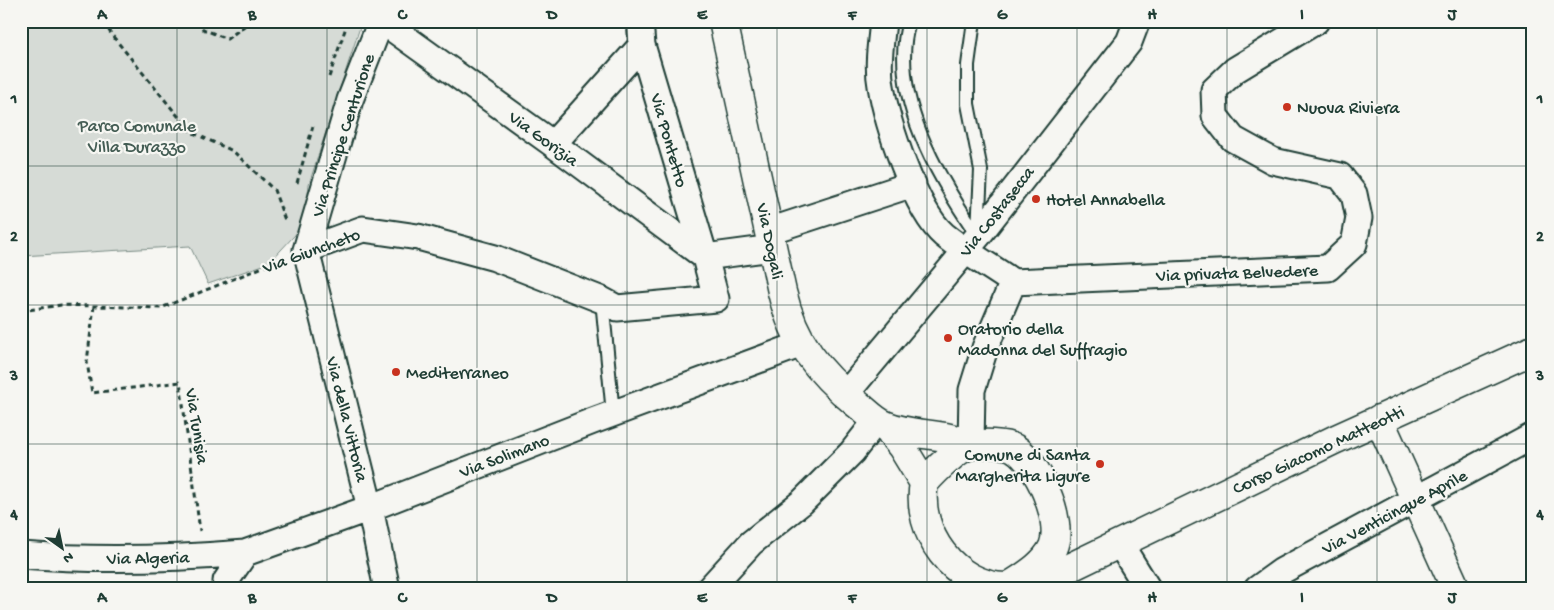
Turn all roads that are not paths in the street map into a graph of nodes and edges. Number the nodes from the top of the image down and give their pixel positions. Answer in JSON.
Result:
{"nodes":[{"id":1,"x":381,"y":21,"type":"edge"},
{"id":2,"x":723,"y":21,"type":"edge"},
{"id":3,"x":883,"y":21,"type":"edge"},
{"id":4,"x":909,"y":21,"type":"edge"},
{"id":5,"x":974,"y":21,"type":"edge"},
{"id":6,"x":1137,"y":21,"type":"edge"},
{"id":7,"x":1316,"y":21,"type":"edge"},
{"id":8,"x":641,"y":33,"type":"edge"},
{"id":9,"x":553,"y":144,"type":"junction"},
{"id":10,"x":913,"y":184,"type":"junction"},
{"id":11,"x":771,"y":240,"type":"junction"},
{"id":12,"x":972,"y":243,"type":"junction"},
{"id":13,"x":306,"y":250,"type":"junction"},
{"id":14,"x":705,"y":257,"type":"junction"},
{"id":15,"x":1013,"y":282,"type":"junction"},
{"id":16,"x":716,"y":299,"type":"joint"},
{"id":17,"x":602,"y":300,"type":"junction"},
{"id":18,"x":802,"y":344,"type":"junction"},
{"id":19,"x":1533,"y":350,"type":"edge"},
{"id":20,"x":846,"y":395,"type":"junction"},
{"id":21,"x":613,"y":414,"type":"junction"},
{"id":22,"x":1379,"y":419,"type":"junction"},
{"id":23,"x":881,"y":422,"type":"junction"},
{"id":24,"x":1533,"y":436,"type":"edge"},
{"id":25,"x":971,"y":445,"type":"junction"},
{"id":26,"x":924,"y":483,"type":"junction"},
{"id":27,"x":1416,"y":499,"type":"junction"},
{"id":28,"x":370,"y":508,"type":"junction"},
{"id":29,"x":1055,"y":524,"type":"junction"},
{"id":30,"x":1113,"y":547,"type":"junction"},
{"id":31,"x":245,"y":553,"type":"junction"},
{"id":32,"x":21,"y":555,"type":"edge"},
{"id":33,"x":1007,"y":588,"type":"edge"},
{"id":34,"x":226,"y":589,"type":"edge"},
{"id":35,"x":387,"y":589,"type":"edge"},
{"id":36,"x":709,"y":589,"type":"edge"},
{"id":37,"x":1148,"y":589,"type":"edge"},
{"id":38,"x":1257,"y":589,"type":"edge"},
{"id":39,"x":1456,"y":589,"type":"edge"}],
"edges":[{"from":1,"to":9,"type":"street","name":"Via Gorizia"},
{"from":1,"to":13,"type":"street","name":"Via Principe Centurione"},
{"from":2,"to":11,"type":"street","name":"Via Dogali"},
{"from":3,"to":10,"type":"street"},
{"from":4,"to":12,"type":"lane"},
{"from":5,"to":12,"type":"lane"},
{"from":6,"to":12,"type":"street","name":"Via Costasecca"},
{"from":7,"to":15,"type":"street","name":"Via privata Belvedere"},
{"from":8,"to":9,"type":"street"},
{"from":8,"to":14,"type":"street","name":"Via Pontetto"},
{"from":9,"to":14,"type":"street","name":"Via Gorizia"},
{"from":10,"to":11,"type":"street"},
{"from":10,"to":12,"type":"street"},
{"from":11,"to":14,"type":"street"},
{"from":11,"to":18,"type":"street","name":"Via Dogali"},
{"from":12,"to":15,"type":"street"},
{"from":12,"to":20,"type":"street","name":"Via Costasecca"},
{"from":13,"to":17,"type":"street","name":"Via Giuncheto"},
{"from":13,"to":28,"type":"street","name":"Via della Vittoria"},
{"from":14,"to":16,"type":"street","name":"Via Pontetto"},
{"from":15,"to":25,"type":"street"},
{"from":16,"to":17,"type":"street","name":"Via Giuncheto"},
{"from":17,"to":21,"type":"lane"},
{"from":18,"to":20,"type":"street","name":"Via Dogali"},
{"from":18,"to":21,"type":"street","name":"Via Solimano"},
{"from":19,"to":22,"type":"street","name":"Corso Giacomo Matteotti"},
{"from":20,"to":23,"type":"street","name":"Via Dogali"},
{"from":21,"to":28,"type":"street","name":"Via Solimano"},
{"from":22,"to":27,"type":"street"},
{"from":22,"to":30,"type":"street","name":"Corso Giacomo Matteotti"},
{"from":23,"to":25,"type":"street","name":"Via Dogali"},
{"from":23,"to":26,"type":"street","name":"Via Dogali"},
{"from":23,"to":36,"type":"street"},
{"from":24,"to":27,"type":"street","name":"Via Venticinque Aprile"},
{"from":25,"to":26,"type":"street"},
{"from":25,"to":29,"type":"street"},
{"from":26,"to":33,"type":"street"},
{"from":27,"to":38,"type":"street","name":"Via Venticinque Aprile"},
{"from":27,"to":39,"type":"street"},
{"from":28,"to":31,"type":"street","name":"Via Solimano"},
{"from":28,"to":35,"type":"street","name":"Via della Vittoria"},
{"from":29,"to":30,"type":"street"},
{"from":29,"to":33,"type":"street"},
{"from":30,"to":33,"type":"street","name":"Corso Giacomo Matteotti"},
{"from":30,"to":37,"type":"street"},
{"from":31,"to":32,"type":"street","name":"Via Algeria"},
{"from":31,"to":34,"type":"street"}]}
